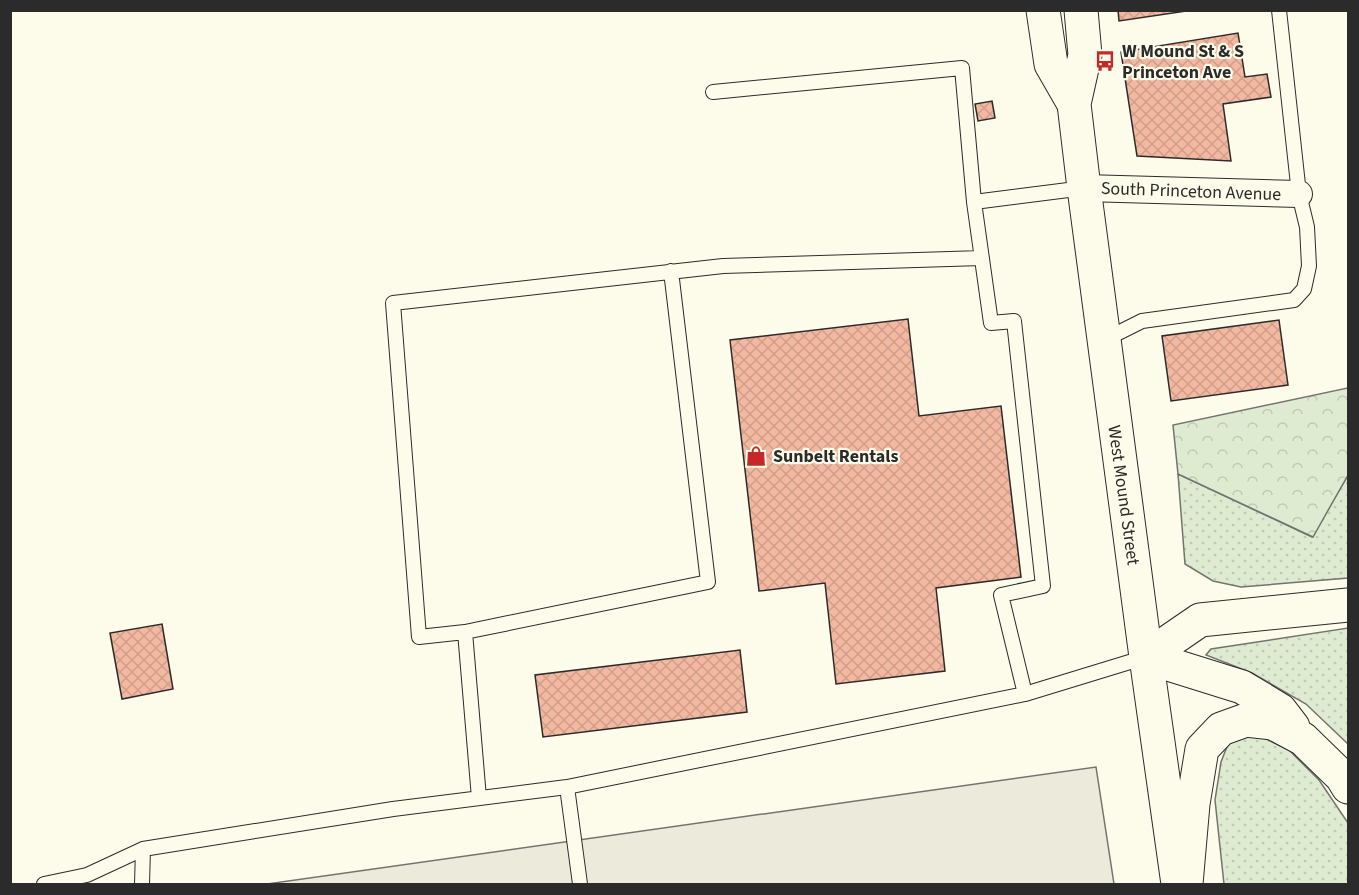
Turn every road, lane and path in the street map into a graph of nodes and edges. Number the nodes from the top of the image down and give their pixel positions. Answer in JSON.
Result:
{"nodes":[{"id":1,"x":1043,"y":10,"type":"edge"},
{"id":2,"x":1081,"y":10,"type":"edge"},
{"id":3,"x":1279,"y":10,"type":"edge"},
{"id":4,"x":713,"y":92,"type":"dead end"},
{"id":5,"x":1074,"y":104,"type":"junction"},
{"id":6,"x":1084,"y":188,"type":"junction"},
{"id":7,"x":1299,"y":194,"type":"junction"},
{"id":8,"x":974,"y":202,"type":"junction"},
{"id":9,"x":982,"y":258,"type":"junction"},
{"id":10,"x":671,"y":272,"type":"junction"},
{"id":11,"x":1104,"y":340,"type":"junction"},
{"id":12,"x":1348,"y":605,"type":"edge"},
{"id":13,"x":465,"y":632,"type":"junction"},
{"id":14,"x":1146,"y":657,"type":"junction"},
{"id":15,"x":1025,"y":694,"type":"junction"},
{"id":16,"x":1303,"y":739,"type":"junction"},
{"id":17,"x":567,"y":787,"type":"junction"},
{"id":18,"x":1348,"y":787,"type":"edge"},
{"id":19,"x":479,"y":798,"type":"junction"},
{"id":20,"x":143,"y":849,"type":"junction"},
{"id":21,"x":44,"y":885,"type":"edge"},
{"id":22,"x":142,"y":885,"type":"edge"},
{"id":23,"x":580,"y":885,"type":"edge"},
{"id":24,"x":1178,"y":885,"type":"edge"},
{"id":25,"x":1186,"y":885,"type":"edge"}],
"edges":[{"from":1,"to":5,"type":"main road","name":"West Mound Street"},
{"from":2,"to":5,"type":"main road","name":"West Mound Street"},
{"from":3,"to":7,"type":"lane"},
{"from":4,"to":8,"type":"lane"},
{"from":5,"to":6,"type":"main road","name":"West Mound Street"},
{"from":6,"to":7,"type":"street","name":"South Princeton Avenue"},
{"from":6,"to":8,"type":"lane"},
{"from":6,"to":11,"type":"main road","name":"West Mound Street"},
{"from":7,"to":11,"type":"lane"},
{"from":8,"to":9,"type":"lane"},
{"from":9,"to":10,"type":"lane"},
{"from":9,"to":15,"type":"lane"},
{"from":10,"to":13,"type":"lane"},
{"from":10,"to":13,"type":"lane"},
{"from":11,"to":14,"type":"main road","name":"West Mound Street"},
{"from":12,"to":14,"type":"main road"},
{"from":13,"to":19,"type":"lane"},
{"from":14,"to":15,"type":"lane"},
{"from":14,"to":16,"type":"main road"},
{"from":14,"to":24,"type":"main road","name":"West Mound Street"},
{"from":15,"to":17,"type":"lane"},
{"from":16,"to":18,"type":"main road"},
{"from":16,"to":25,"type":"main road"},
{"from":17,"to":19,"type":"lane"},
{"from":17,"to":23,"type":"lane"},
{"from":19,"to":20,"type":"lane"},
{"from":20,"to":21,"type":"lane"},
{"from":20,"to":22,"type":"lane"}]}
